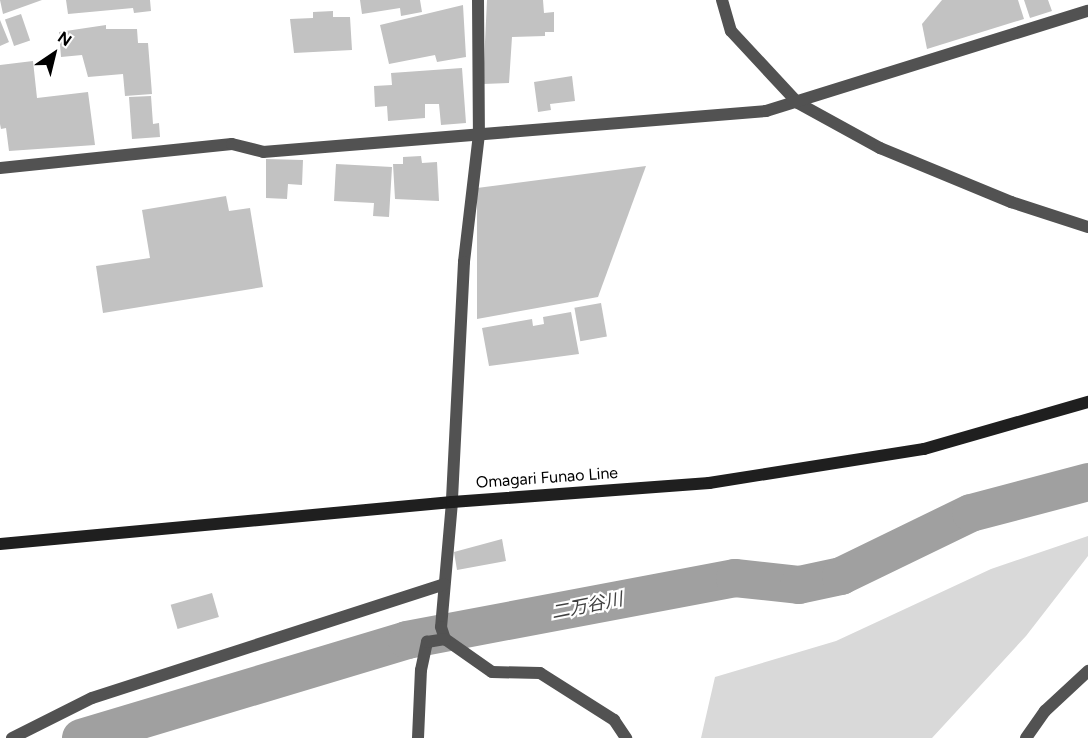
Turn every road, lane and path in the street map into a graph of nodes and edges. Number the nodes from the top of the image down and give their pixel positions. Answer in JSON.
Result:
{"nodes":[{"id":1,"x":478,"y":0,"type":"edge"},
{"id":2,"x":722,"y":0,"type":"edge"},
{"id":3,"x":1088,"y":11,"type":"edge"},
{"id":4,"x":798,"y":103,"type":"junction"},
{"id":5,"x":479,"y":134,"type":"junction"},
{"id":6,"x":0,"y":168,"type":"edge"},
{"id":7,"x":1088,"y":227,"type":"edge"},
{"id":8,"x":1088,"y":402,"type":"edge"},
{"id":9,"x":452,"y":502,"type":"junction"},
{"id":10,"x":0,"y":544,"type":"edge"},
{"id":11,"x":444,"y":584,"type":"junction"},
{"id":12,"x":445,"y":639,"type":"junction"},
{"id":13,"x":1088,"y":671,"type":"edge"},
{"id":14,"x":12,"y":738,"type":"edge"},
{"id":15,"x":418,"y":738,"type":"edge"},
{"id":16,"x":626,"y":738,"type":"edge"},
{"id":17,"x":1026,"y":738,"type":"edge"}],
"edges":[{"from":1,"to":5,"type":"street"},
{"from":2,"to":4,"type":"street"},
{"from":3,"to":4,"type":"street"},
{"from":4,"to":5,"type":"street"},
{"from":4,"to":7,"type":"street"},
{"from":5,"to":6,"type":"street"},
{"from":5,"to":9,"type":"street"},
{"from":8,"to":9,"type":"main road","name":"Omagari Funao Line"},
{"from":9,"to":10,"type":"main road","name":"Omagari Funao Line"},
{"from":9,"to":11,"type":"street"},
{"from":11,"to":12,"type":"street"},
{"from":11,"to":14,"type":"street"},
{"from":12,"to":15,"type":"street"},
{"from":12,"to":16,"type":"street"},
{"from":13,"to":17,"type":"street"}]}
